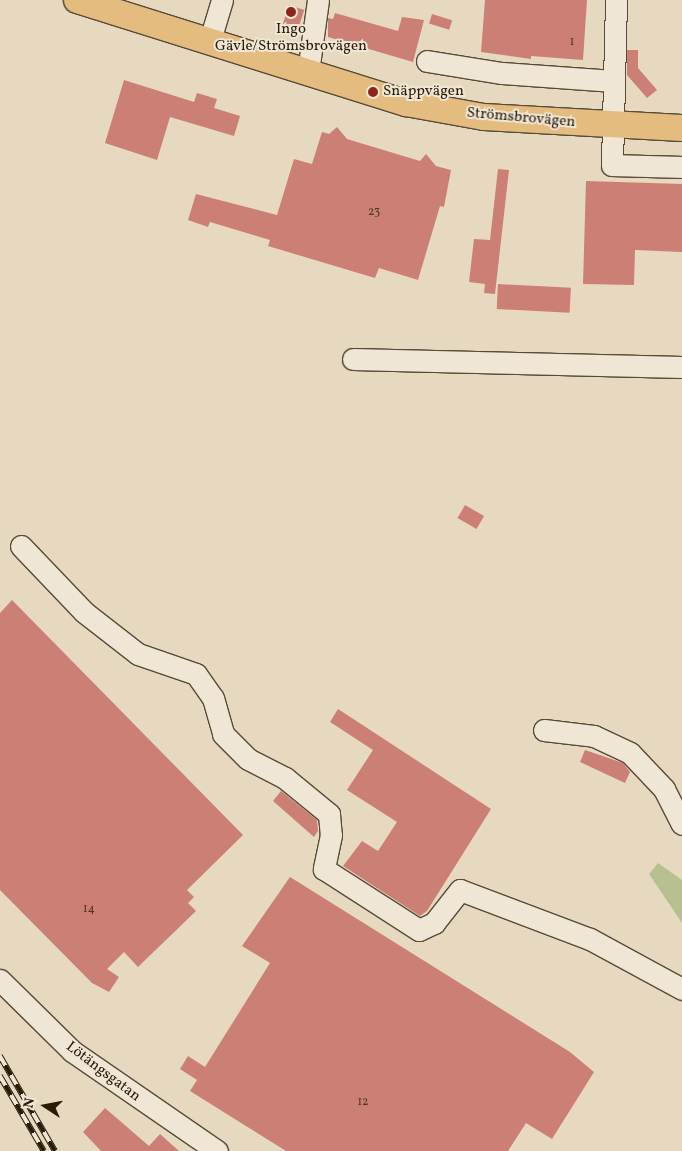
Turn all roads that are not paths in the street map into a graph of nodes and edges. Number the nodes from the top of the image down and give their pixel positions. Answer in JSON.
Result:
{"nodes":[{"id":1,"x":77,"y":0,"type":"edge"},
{"id":2,"x":222,"y":0,"type":"edge"},
{"id":3,"x":318,"y":0,"type":"edge"},
{"id":4,"x":616,"y":0,"type":"edge"},
{"id":5,"x":210,"y":40,"type":"junction"},
{"id":6,"x":427,"y":61,"type":"dead end"},
{"id":7,"x":308,"y":72,"type":"junction"},
{"id":8,"x":614,"y":81,"type":"junction"},
{"id":9,"x":613,"y":125,"type":"junction"},
{"id":10,"x":682,"y":128,"type":"edge"},
{"id":11,"x":682,"y":167,"type":"edge"},
{"id":12,"x":354,"y":359,"type":"dead end"},
{"id":13,"x":682,"y":367,"type":"edge"},
{"id":14,"x":21,"y":546,"type":"dead end"},
{"id":15,"x":544,"y":730,"type":"dead end"},
{"id":16,"x":682,"y":824,"type":"edge"},
{"id":17,"x":0,"y":980,"type":"edge"},
{"id":18,"x":682,"y":989,"type":"edge"},
{"id":19,"x":217,"y":1151,"type":"edge"}],
"edges":[{"from":1,"to":5,"type":"main road","name":"Strömsbrovägen"},
{"from":2,"to":5,"type":"street"},
{"from":3,"to":7,"type":"street"},
{"from":4,"to":8,"type":"street"},
{"from":5,"to":7,"type":"main road","name":"Strömsbrovägen"},
{"from":6,"to":8,"type":"street"},
{"from":7,"to":9,"type":"main road","name":"Strömsbrovägen"},
{"from":8,"to":9,"type":"street"},
{"from":9,"to":10,"type":"main road","name":"Strömsbrovägen"},
{"from":9,"to":11,"type":"street"},
{"from":12,"to":13,"type":"street"},
{"from":14,"to":18,"type":"street"},
{"from":15,"to":16,"type":"street"},
{"from":17,"to":19,"type":"street","name":"Lötängsgatan"}]}
